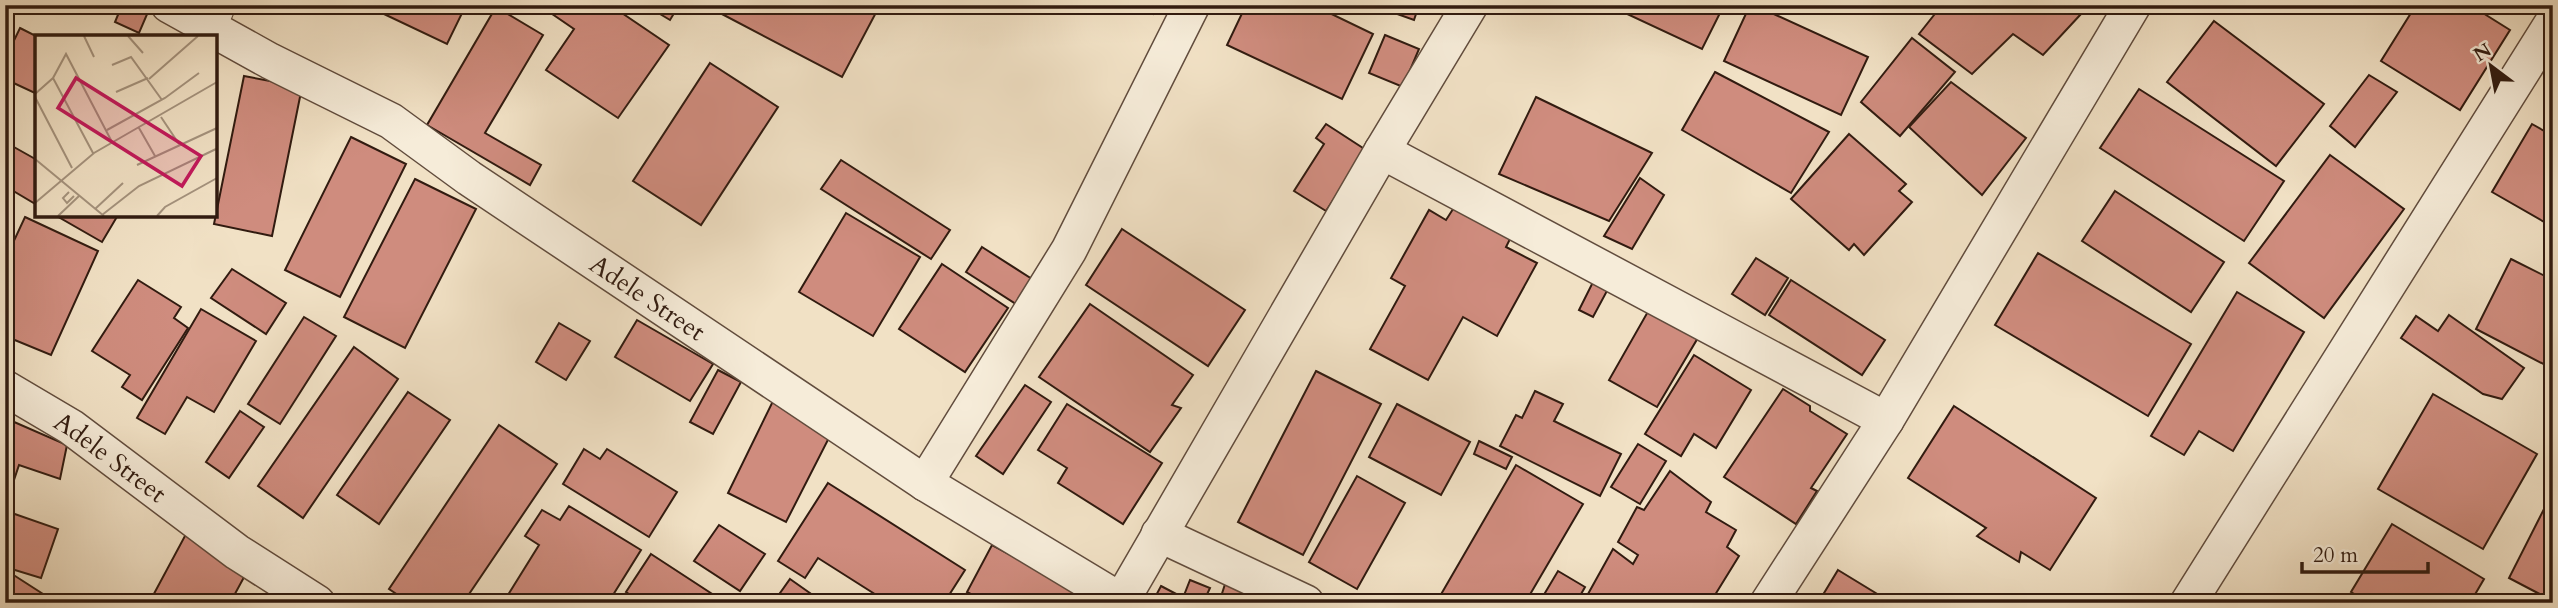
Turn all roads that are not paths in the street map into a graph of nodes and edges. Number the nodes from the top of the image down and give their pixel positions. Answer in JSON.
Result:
{"nodes":[{"id":1,"x":169,"y":5,"type":"edge"},
{"id":2,"x":1192,"y":5,"type":"edge"},
{"id":3,"x":1470,"y":5,"type":"edge"},
{"id":4,"x":2123,"y":9,"type":"edge"},
{"id":5,"x":221,"y":18,"type":"edge"},
{"id":6,"x":2553,"y":22,"type":"edge"},
{"id":7,"x":1382,"y":151,"type":"junction"},
{"id":8,"x":5,"y":388,"type":"edge"},
{"id":9,"x":1886,"y":420,"type":"junction"},
{"id":10,"x":925,"y":483,"type":"junction"},
{"id":11,"x":1159,"y":534,"type":"junction"},
{"id":12,"x":1121,"y":602,"type":"edge"},
{"id":13,"x":317,"y":603,"type":"edge"},
{"id":14,"x":1306,"y":603,"type":"edge"},
{"id":15,"x":1768,"y":603,"type":"edge"},
{"id":16,"x":2189,"y":603,"type":"edge"}],
"edges":[{"from":1,"to":5,"type":"street","name":"Adele Street"},
{"from":2,"to":10,"type":"street"},
{"from":3,"to":7,"type":"street"},
{"from":4,"to":9,"type":"street"},
{"from":5,"to":10,"type":"street","name":"Adele Street"},
{"from":6,"to":16,"type":"street"},
{"from":7,"to":9,"type":"street"},
{"from":7,"to":11,"type":"street"},
{"from":8,"to":13,"type":"street","name":"Adele Street"},
{"from":9,"to":15,"type":"street"},
{"from":10,"to":12,"type":"street","name":"Adele Street"},
{"from":11,"to":12,"type":"street"},
{"from":11,"to":14,"type":"street"}]}
